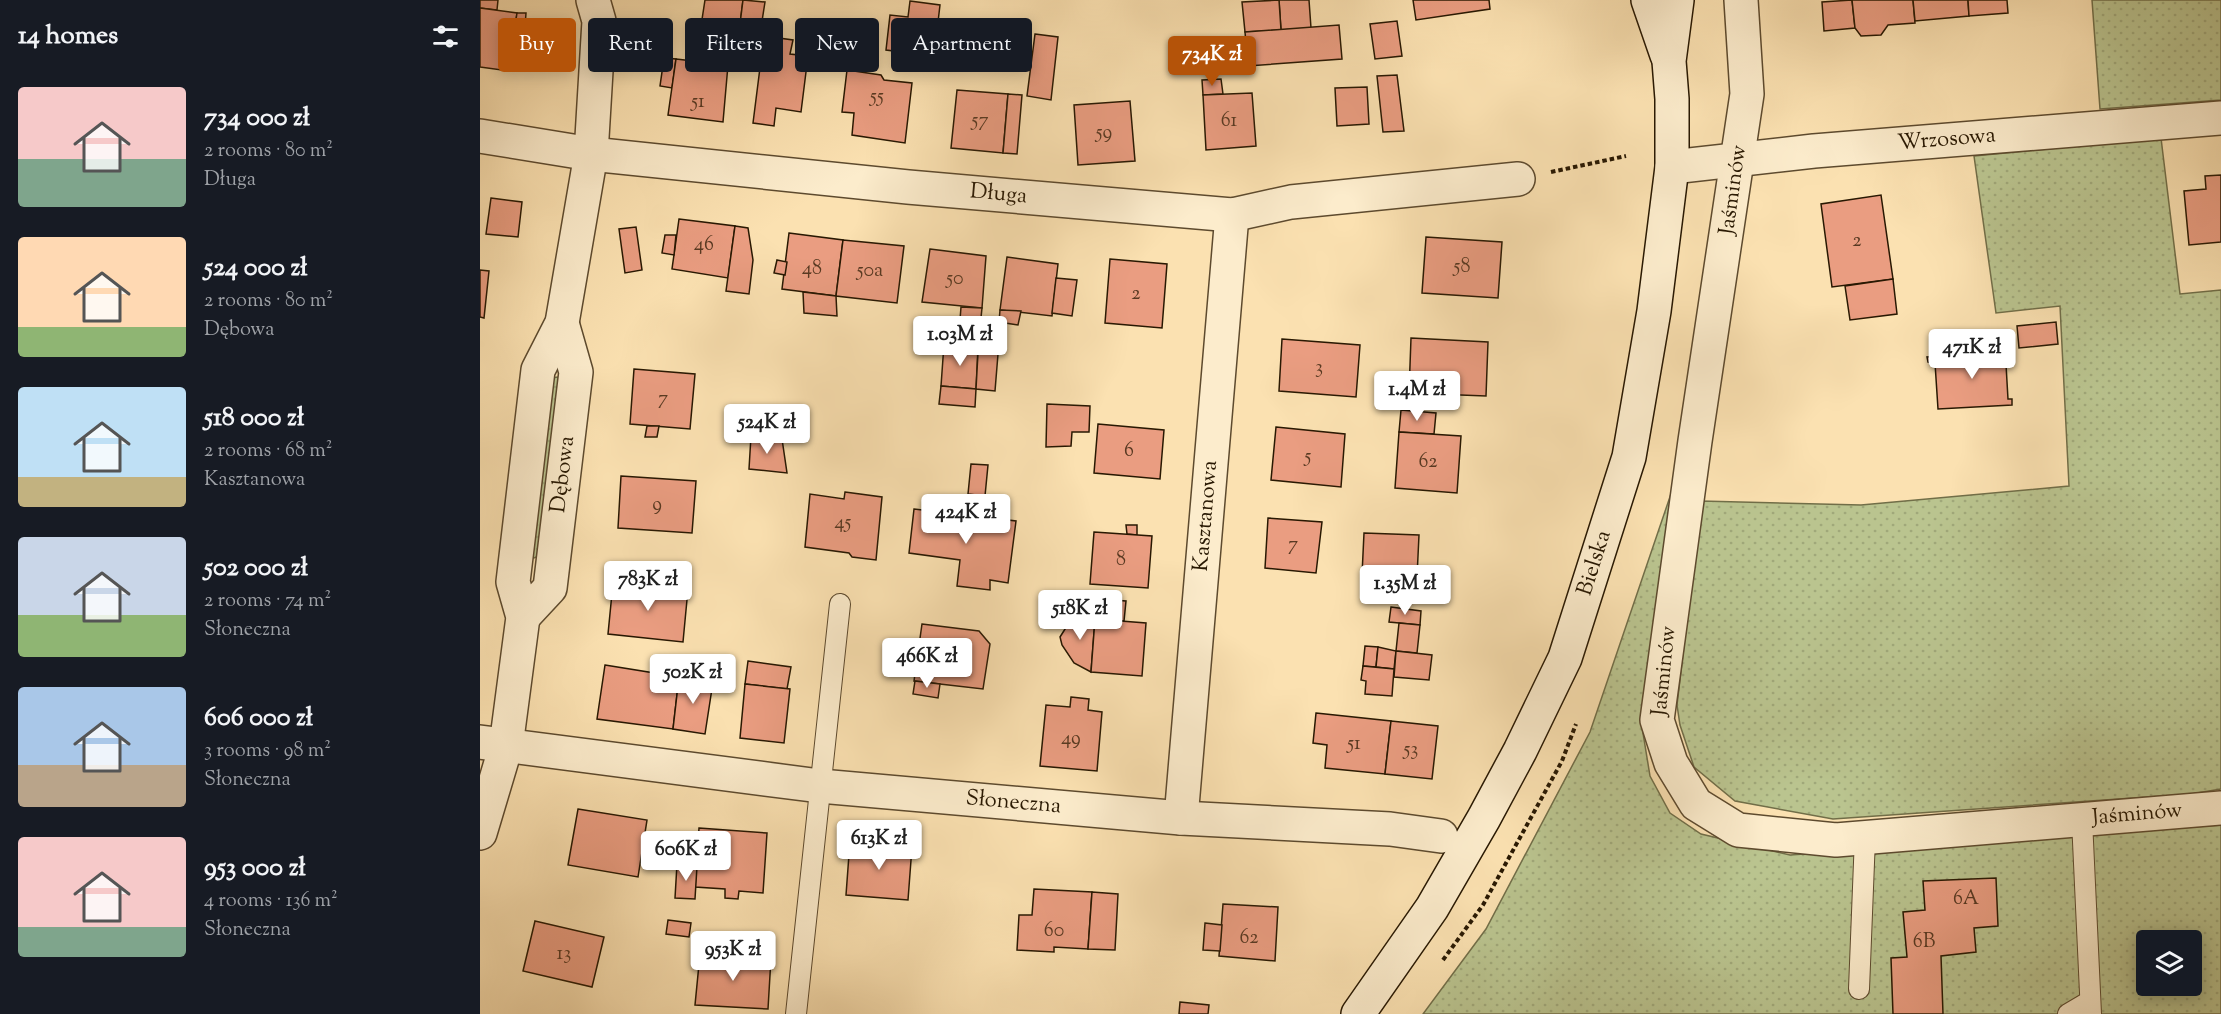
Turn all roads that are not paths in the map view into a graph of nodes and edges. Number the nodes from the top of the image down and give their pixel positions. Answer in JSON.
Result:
{"nodes":[{"id":1,"x":1648,"y":0,"type":"edge"},
{"id":2,"x":1677,"y":0,"type":"edge"},
{"id":3,"x":1741,"y":0,"type":"edge"},
{"id":4,"x":600,"y":7,"type":"edge"},
{"id":5,"x":1669,"y":61,"type":"junction"},
{"id":6,"x":2221,"y":118,"type":"edge"},
{"id":7,"x":480,"y":136,"type":"edge"},
{"id":8,"x":591,"y":154,"type":"junction"},
{"id":9,"x":1738,"y":160,"type":"junction"},
{"id":10,"x":1672,"y":167,"type":"junction"},
{"id":11,"x":1518,"y":179,"type":"road end"},
{"id":12,"x":1232,"y":215,"type":"junction"},
{"id":13,"x":840,"y":604,"type":"dead end"},
{"id":14,"x":493,"y":744,"type":"edge"},
{"id":15,"x":820,"y":786,"type":"junction"},
{"id":16,"x":2221,"y":808,"type":"edge"},
{"id":17,"x":1181,"y":818,"type":"junction"},
{"id":18,"x":2082,"y":820,"type":"junction"},
{"id":19,"x":480,"y":833,"type":"edge"},
{"id":20,"x":1440,"y":836,"type":"dead end"},
{"id":21,"x":1865,"y":837,"type":"junction"},
{"id":22,"x":1859,"y":989,"type":"dead end"},
{"id":23,"x":2091,"y":1008,"type":"edge"},
{"id":24,"x":796,"y":1014,"type":"edge"},
{"id":25,"x":1358,"y":1014,"type":"edge"},
{"id":26,"x":2068,"y":1014,"type":"edge"}],
"edges":[{"from":1,"to":5,"type":"street","name":"Bielska"},
{"from":2,"to":5,"type":"street","name":"Bielska"},
{"from":3,"to":9,"type":"street","name":"Jaśminów"},
{"from":4,"to":8,"type":"street","name":"Dębowa"},
{"from":5,"to":10,"type":"street","name":"Bielska"},
{"from":6,"to":9,"type":"street","name":"Wrzosowa"},
{"from":7,"to":8,"type":"street","name":"Długa"},
{"from":8,"to":12,"type":"street","name":"Długa"},
{"from":8,"to":14,"type":"street","name":"Dębowa"},
{"from":9,"to":10,"type":"street","name":"Wrzosowa"},
{"from":9,"to":21,"type":"street","name":"Jaśminów"},
{"from":10,"to":25,"type":"street","name":"Bielska"},
{"from":11,"to":12,"type":"street","name":"Długa"},
{"from":12,"to":17,"type":"street","name":"Kasztanowa"},
{"from":13,"to":15,"type":"lane"},
{"from":14,"to":15,"type":"street","name":"Słoneczna"},
{"from":14,"to":19,"type":"street","name":"Dębowa"},
{"from":15,"to":17,"type":"street","name":"Słoneczna"},
{"from":15,"to":24,"type":"lane"},
{"from":16,"to":18,"type":"street","name":"Jaśminów"},
{"from":17,"to":20,"type":"street","name":"Słoneczna"},
{"from":18,"to":21,"type":"street","name":"Jaśminów"},
{"from":18,"to":23,"type":"lane"},
{"from":21,"to":22,"type":"lane"},
{"from":23,"to":26,"type":"lane"}]}
